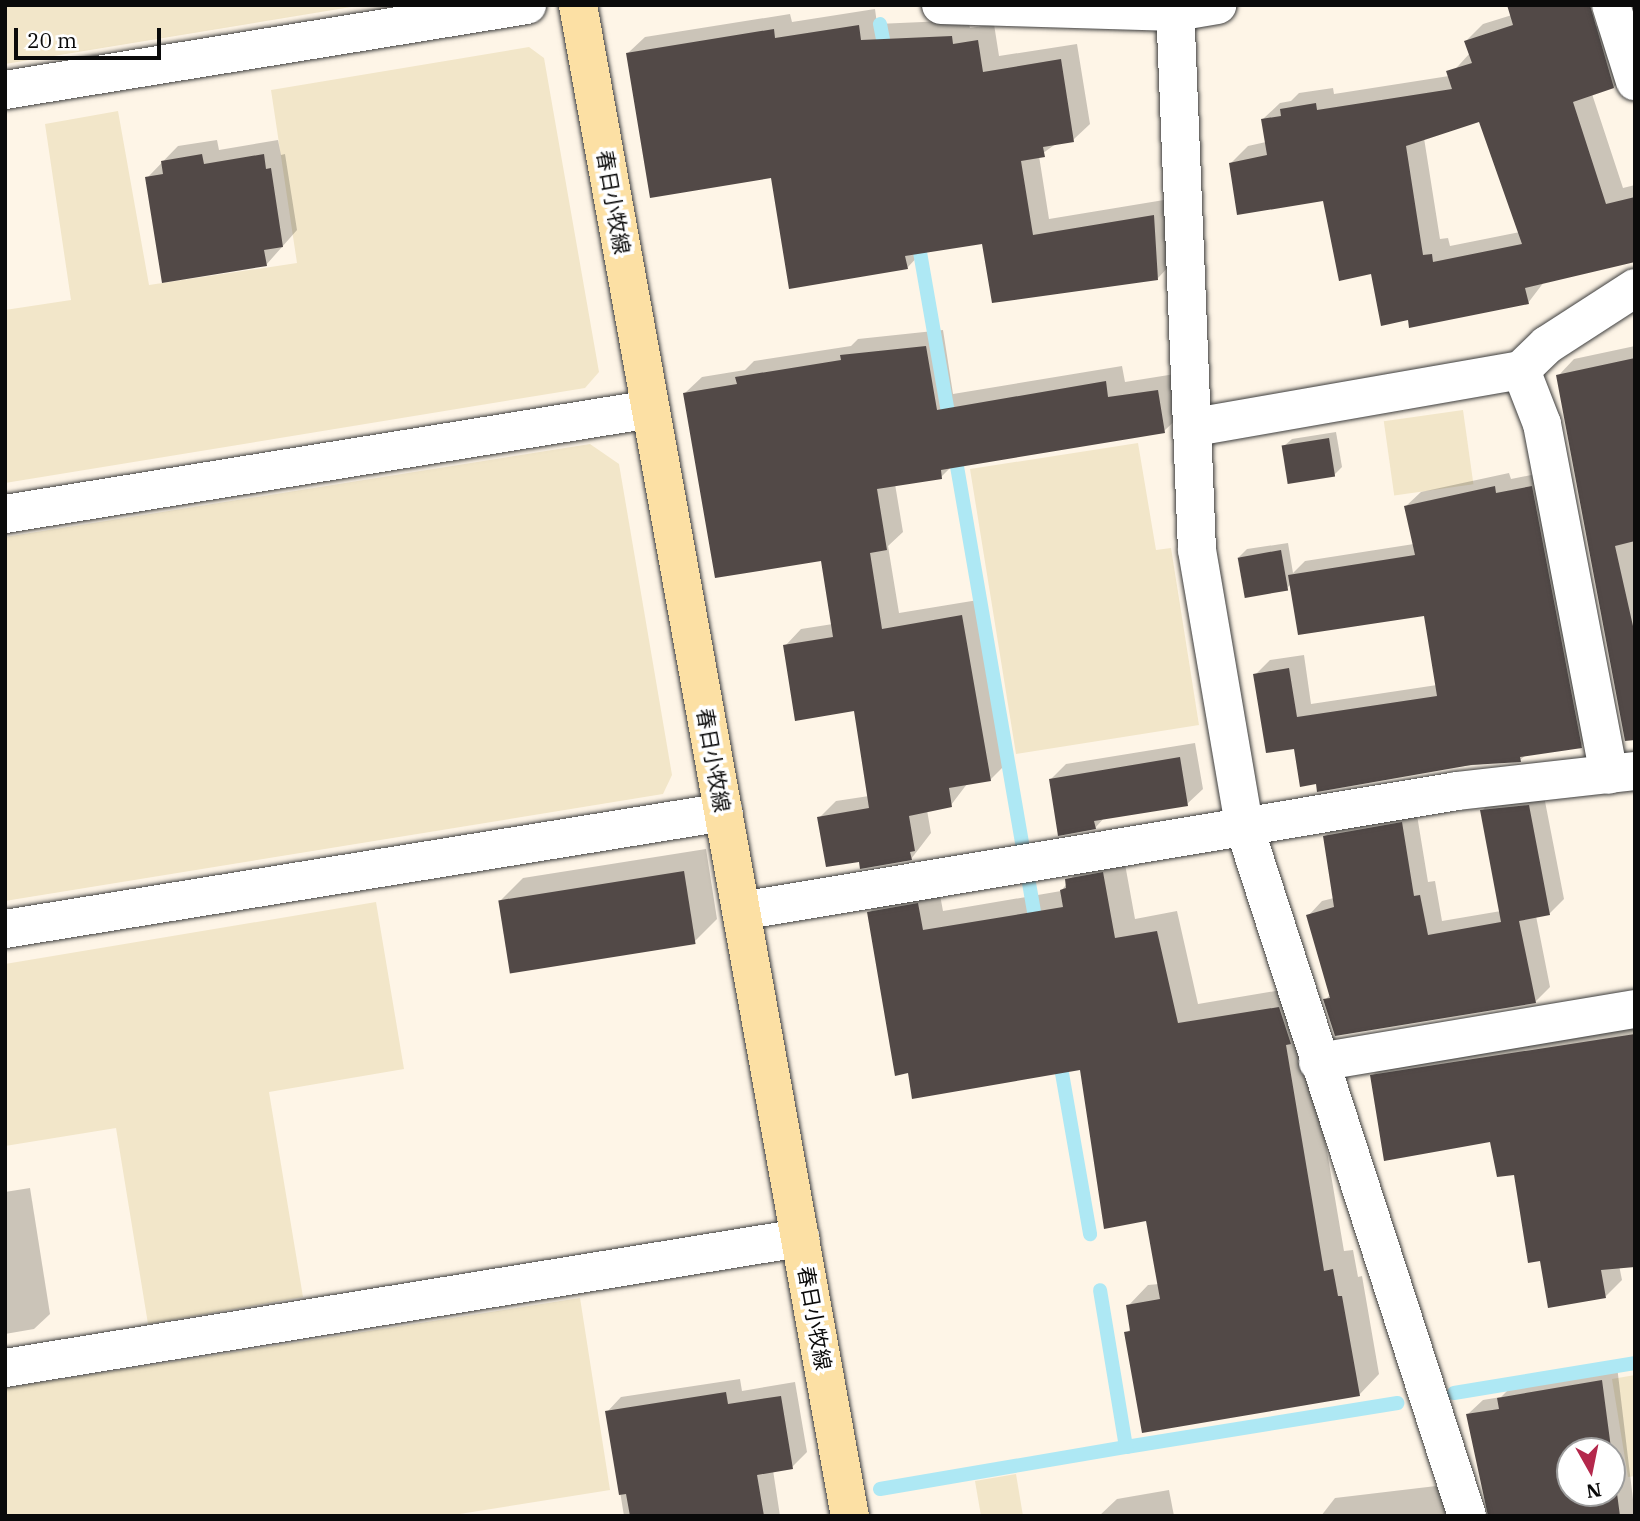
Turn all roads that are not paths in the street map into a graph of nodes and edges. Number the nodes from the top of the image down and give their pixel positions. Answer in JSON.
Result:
{"nodes":[{"id":1,"x":527,"y":5,"type":"edge"},
{"id":2,"x":578,"y":5,"type":"edge"},
{"id":3,"x":941,"y":5,"type":"edge"},
{"id":4,"x":1217,"y":5,"type":"edge"},
{"id":5,"x":1611,"y":5,"type":"edge"},
{"id":6,"x":1176,"y":8,"type":"edge"},
{"id":7,"x":1635,"y":81,"type":"edge"},
{"id":8,"x":5,"y":90,"type":"edge"},
{"id":9,"x":1635,"y":288,"type":"edge"},
{"id":10,"x":1521,"y":370,"type":"junction"},
{"id":11,"x":651,"y":409,"type":"junction"},
{"id":12,"x":1195,"y":427,"type":"junction"},
{"id":13,"x":5,"y":514,"type":"edge"},
{"id":14,"x":1622,"y":773,"type":"edge"},
{"id":15,"x":724,"y":812,"type":"junction"},
{"id":16,"x":1244,"y":826,"type":"junction"},
{"id":17,"x":741,"y":911,"type":"junction"},
{"id":18,"x":5,"y":929,"type":"edge"},
{"id":19,"x":1635,"y":1009,"type":"edge"},
{"id":20,"x":1318,"y":1062,"type":"junction"},
{"id":21,"x":800,"y":1238,"type":"junction"},
{"id":22,"x":5,"y":1368,"type":"edge"},
{"id":23,"x":850,"y":1516,"type":"edge"},
{"id":24,"x":1466,"y":1516,"type":"edge"}],
"edges":[{"from":1,"to":8,"type":"street"},
{"from":2,"to":11,"type":"main road","name":"春日小牧線"},
{"from":3,"to":6,"type":"street"},
{"from":4,"to":6,"type":"street"},
{"from":5,"to":7,"type":"street"},
{"from":6,"to":12,"type":"street"},
{"from":9,"to":10,"type":"street"},
{"from":10,"to":12,"type":"street"},
{"from":10,"to":14,"type":"street"},
{"from":11,"to":13,"type":"street"},
{"from":11,"to":15,"type":"main road","name":"春日小牧線"},
{"from":12,"to":16,"type":"street"},
{"from":14,"to":16,"type":"street"},
{"from":15,"to":17,"type":"main road","name":"春日小牧線"},
{"from":15,"to":18,"type":"street"},
{"from":16,"to":17,"type":"street"},
{"from":16,"to":20,"type":"street"},
{"from":17,"to":21,"type":"main road","name":"春日小牧線"},
{"from":19,"to":20,"type":"street"},
{"from":20,"to":24,"type":"street"},
{"from":21,"to":22,"type":"street"},
{"from":21,"to":23,"type":"main road","name":"春日小牧線"}]}
